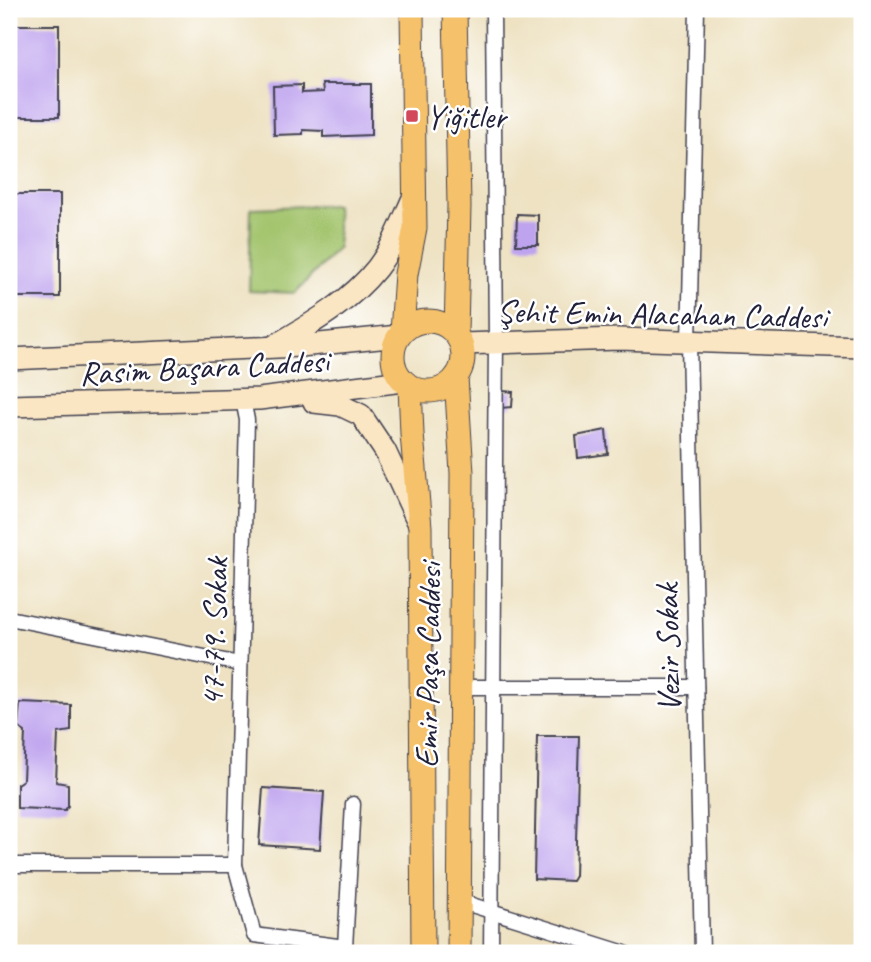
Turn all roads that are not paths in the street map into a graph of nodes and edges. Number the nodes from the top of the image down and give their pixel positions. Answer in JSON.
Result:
{"nodes":[{"id":1,"x":412,"y":9,"type":"edge"},
{"id":2,"x":455,"y":9,"type":"edge"},
{"id":3,"x":493,"y":9,"type":"edge"},
{"id":4,"x":696,"y":9,"type":"edge"},
{"id":5,"x":414,"y":196,"type":"junction"},
{"id":6,"x":400,"y":334,"type":"junction"},
{"id":7,"x":458,"y":338,"type":"junction"},
{"id":8,"x":496,"y":341,"type":"junction"},
{"id":9,"x":689,"y":342,"type":"junction"},
{"id":10,"x":272,"y":347,"type":"junction"},
{"id":11,"x":862,"y":347,"type":"edge"},
{"id":12,"x":9,"y":359,"type":"edge"},
{"id":13,"x":456,"y":377,"type":"junction"},
{"id":14,"x":407,"y":384,"type":"junction"},
{"id":15,"x":251,"y":400,"type":"junction"},
{"id":16,"x":9,"y":406,"type":"edge"},
{"id":17,"x":420,"y":527,"type":"junction"},
{"id":18,"x":9,"y":618,"type":"edge"},
{"id":19,"x":240,"y":664,"type":"junction"},
{"id":20,"x":460,"y":687,"type":"junction"},
{"id":21,"x":493,"y":687,"type":"junction"},
{"id":22,"x":696,"y":687,"type":"junction"},
{"id":23,"x":353,"y":804,"type":"dead end"},
{"id":24,"x":9,"y":865,"type":"edge"},
{"id":25,"x":235,"y":866,"type":"junction"},
{"id":26,"x":459,"y":901,"type":"junction"},
{"id":27,"x":491,"y":913,"type":"junction"},
{"id":28,"x":345,"y":950,"type":"edge"},
{"id":29,"x":423,"y":953,"type":"edge"},
{"id":30,"x":459,"y":953,"type":"edge"},
{"id":31,"x":491,"y":953,"type":"edge"},
{"id":32,"x":625,"y":953,"type":"edge"},
{"id":33,"x":702,"y":953,"type":"edge"}],
"edges":[{"from":1,"to":5,"type":"main road"},
{"from":2,"to":7,"type":"main road"},
{"from":3,"to":8,"type":"street"},
{"from":4,"to":9,"type":"street","name":"Vezir Sokak"},
{"from":5,"to":6,"type":"main road"},
{"from":5,"to":10,"type":"street"},
{"from":6,"to":7,"type":"main road"},
{"from":6,"to":10,"type":"street","name":"Rasim Başara Caddesi"},
{"from":6,"to":14,"type":"main road"},
{"from":7,"to":8,"type":"street","name":"Şehit Emin Alacahan Caddesi"},
{"from":7,"to":13,"type":"main road"},
{"from":8,"to":9,"type":"street","name":"Şehit Emin Alacahan Caddesi"},
{"from":8,"to":21,"type":"street"},
{"from":9,"to":11,"type":"street","name":"Şehit Emin Alacahan Caddesi"},
{"from":9,"to":22,"type":"street","name":"Vezir Sokak"},
{"from":10,"to":12,"type":"street","name":"Rasim Başara Caddesi"},
{"from":13,"to":14,"type":"main road"},
{"from":13,"to":20,"type":"main road","name":"Emir Paşa Caddesi"},
{"from":14,"to":15,"type":"street","name":"Rasim Başara Caddesi"},
{"from":14,"to":17,"type":"main road","name":"Emir Paşa Caddesi"},
{"from":15,"to":16,"type":"street","name":"Rasim Başara Caddesi"},
{"from":15,"to":17,"type":"street"},
{"from":15,"to":19,"type":"street","name":"47-79. Sokak"},
{"from":17,"to":29,"type":"main road","name":"Emir Paşa Caddesi"},
{"from":18,"to":19,"type":"street"},
{"from":19,"to":25,"type":"street","name":"47-79. Sokak"},
{"from":20,"to":21,"type":"street"},
{"from":20,"to":26,"type":"main road","name":"Emir Paşa Caddesi"},
{"from":21,"to":22,"type":"street"},
{"from":21,"to":27,"type":"street"},
{"from":22,"to":33,"type":"street","name":"Vezir Sokak"},
{"from":23,"to":28,"type":"street"},
{"from":24,"to":25,"type":"street"},
{"from":25,"to":28,"type":"street","name":"47-79. Sokak"},
{"from":26,"to":27,"type":"street"},
{"from":26,"to":30,"type":"main road","name":"Emir Paşa Caddesi"},
{"from":27,"to":31,"type":"street"},
{"from":27,"to":32,"type":"street"}]}
